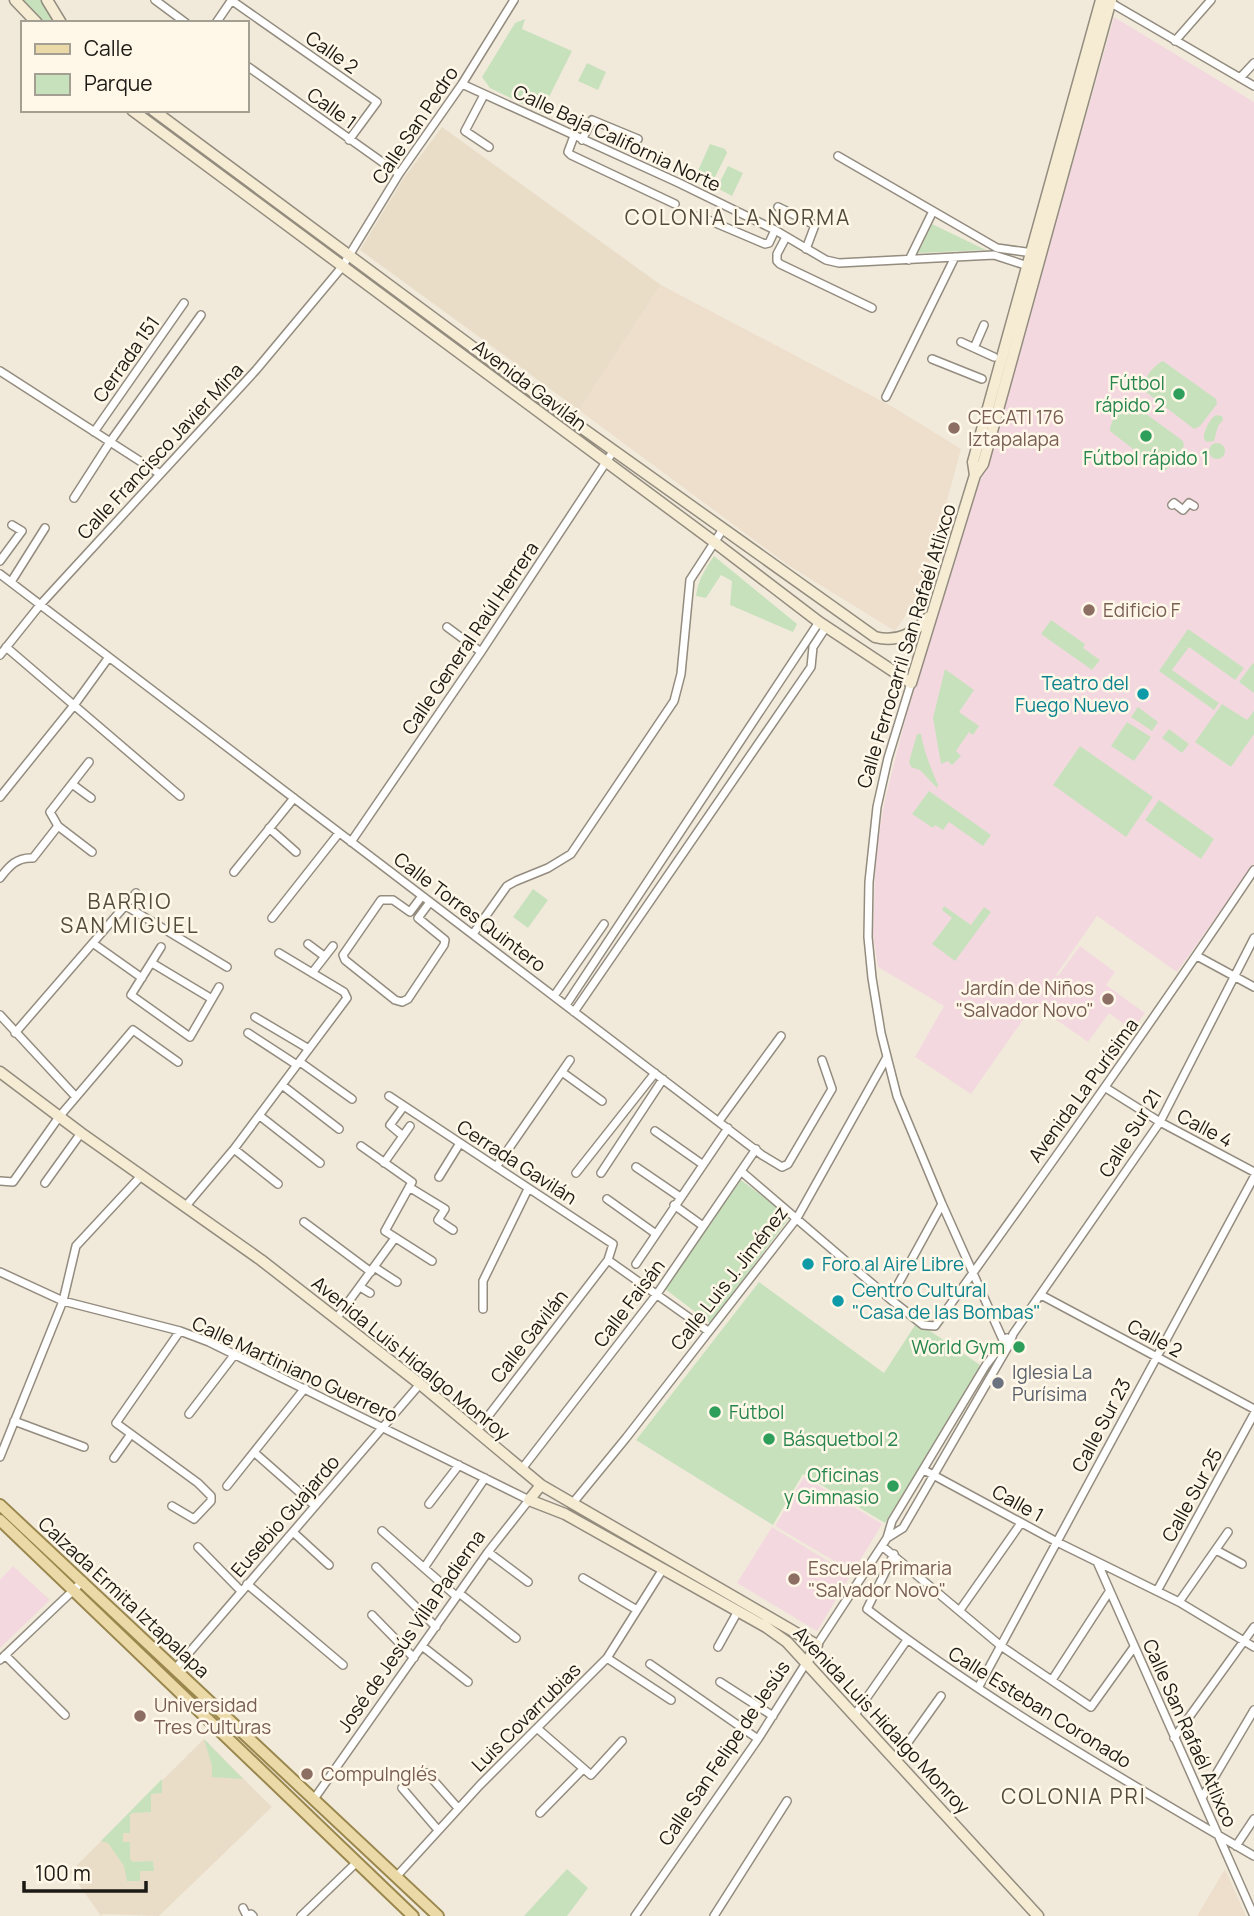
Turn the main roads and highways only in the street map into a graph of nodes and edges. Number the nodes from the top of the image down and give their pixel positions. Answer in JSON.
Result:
{"nodes":[{"id":1,"x":15,"y":0,"type":"edge"},
{"id":2,"x":47,"y":0,"type":"edge"},
{"id":3,"x":1110,"y":2,"type":"edge"},
{"id":4,"x":35,"y":21,"type":"edge"},
{"id":5,"x":60,"y":21,"type":"edge"},
{"id":6,"x":135,"y":112,"type":"edge"},
{"id":7,"x":156,"y":112,"type":"edge"},
{"id":8,"x":932,"y":614,"type":"junction"},
{"id":9,"x":911,"y":682,"type":"joint"},
{"id":10,"x":0,"y":1072,"type":"edge"},
{"id":11,"x":541,"y":1485,"type":"junction"},
{"id":12,"x":529,"y":1500,"type":"joint"},
{"id":13,"x":0,"y":1505,"type":"edge"},
{"id":14,"x":0,"y":1520,"type":"edge"},
{"id":15,"x":817,"y":1645,"type":"joint"},
{"id":16,"x":806,"y":1663,"type":"junction"},
{"id":17,"x":413,"y":1916,"type":"edge"},
{"id":18,"x":438,"y":1916,"type":"edge"},
{"id":19,"x":1037,"y":1916,"type":"edge"}],
"edges":[{"from":1,"to":4,"type":"main road"},
{"from":2,"to":5,"type":"main road"},
{"from":3,"to":8,"type":"main road","name":"Calle Ferrocarril San Rafaél Atlixco"},
{"from":6,"to":9,"type":"main road","name":"Avenida Gavilán"},
{"from":7,"to":8,"type":"main road","name":"Avenida Gavilán"},
{"from":8,"to":9,"type":"main road","name":"Calle Ferrocarril San Rafaél Atlixco"},
{"from":10,"to":11,"type":"main road","name":"Avenida Luis Hidalgo Monroy"},
{"from":11,"to":12,"type":"main road","name":"José de Jesús Villa Padierna"},
{"from":11,"to":15,"type":"main road","name":"Avenida Luis Hidalgo Monroy"},
{"from":12,"to":16,"type":"main road","name":"Avenida Luis Hidalgo Monroy"},
{"from":13,"to":18,"type":"main road","name":"Calzada Ermita Iztapalapa"},
{"from":14,"to":17,"type":"main road","name":"Calzada Ermita Iztapalapa"},
{"from":15,"to":16,"type":"main road","name":"Calle San Felipe de Jesús"},
{"from":16,"to":19,"type":"main road","name":"Avenida Luis Hidalgo Monroy"}]}
